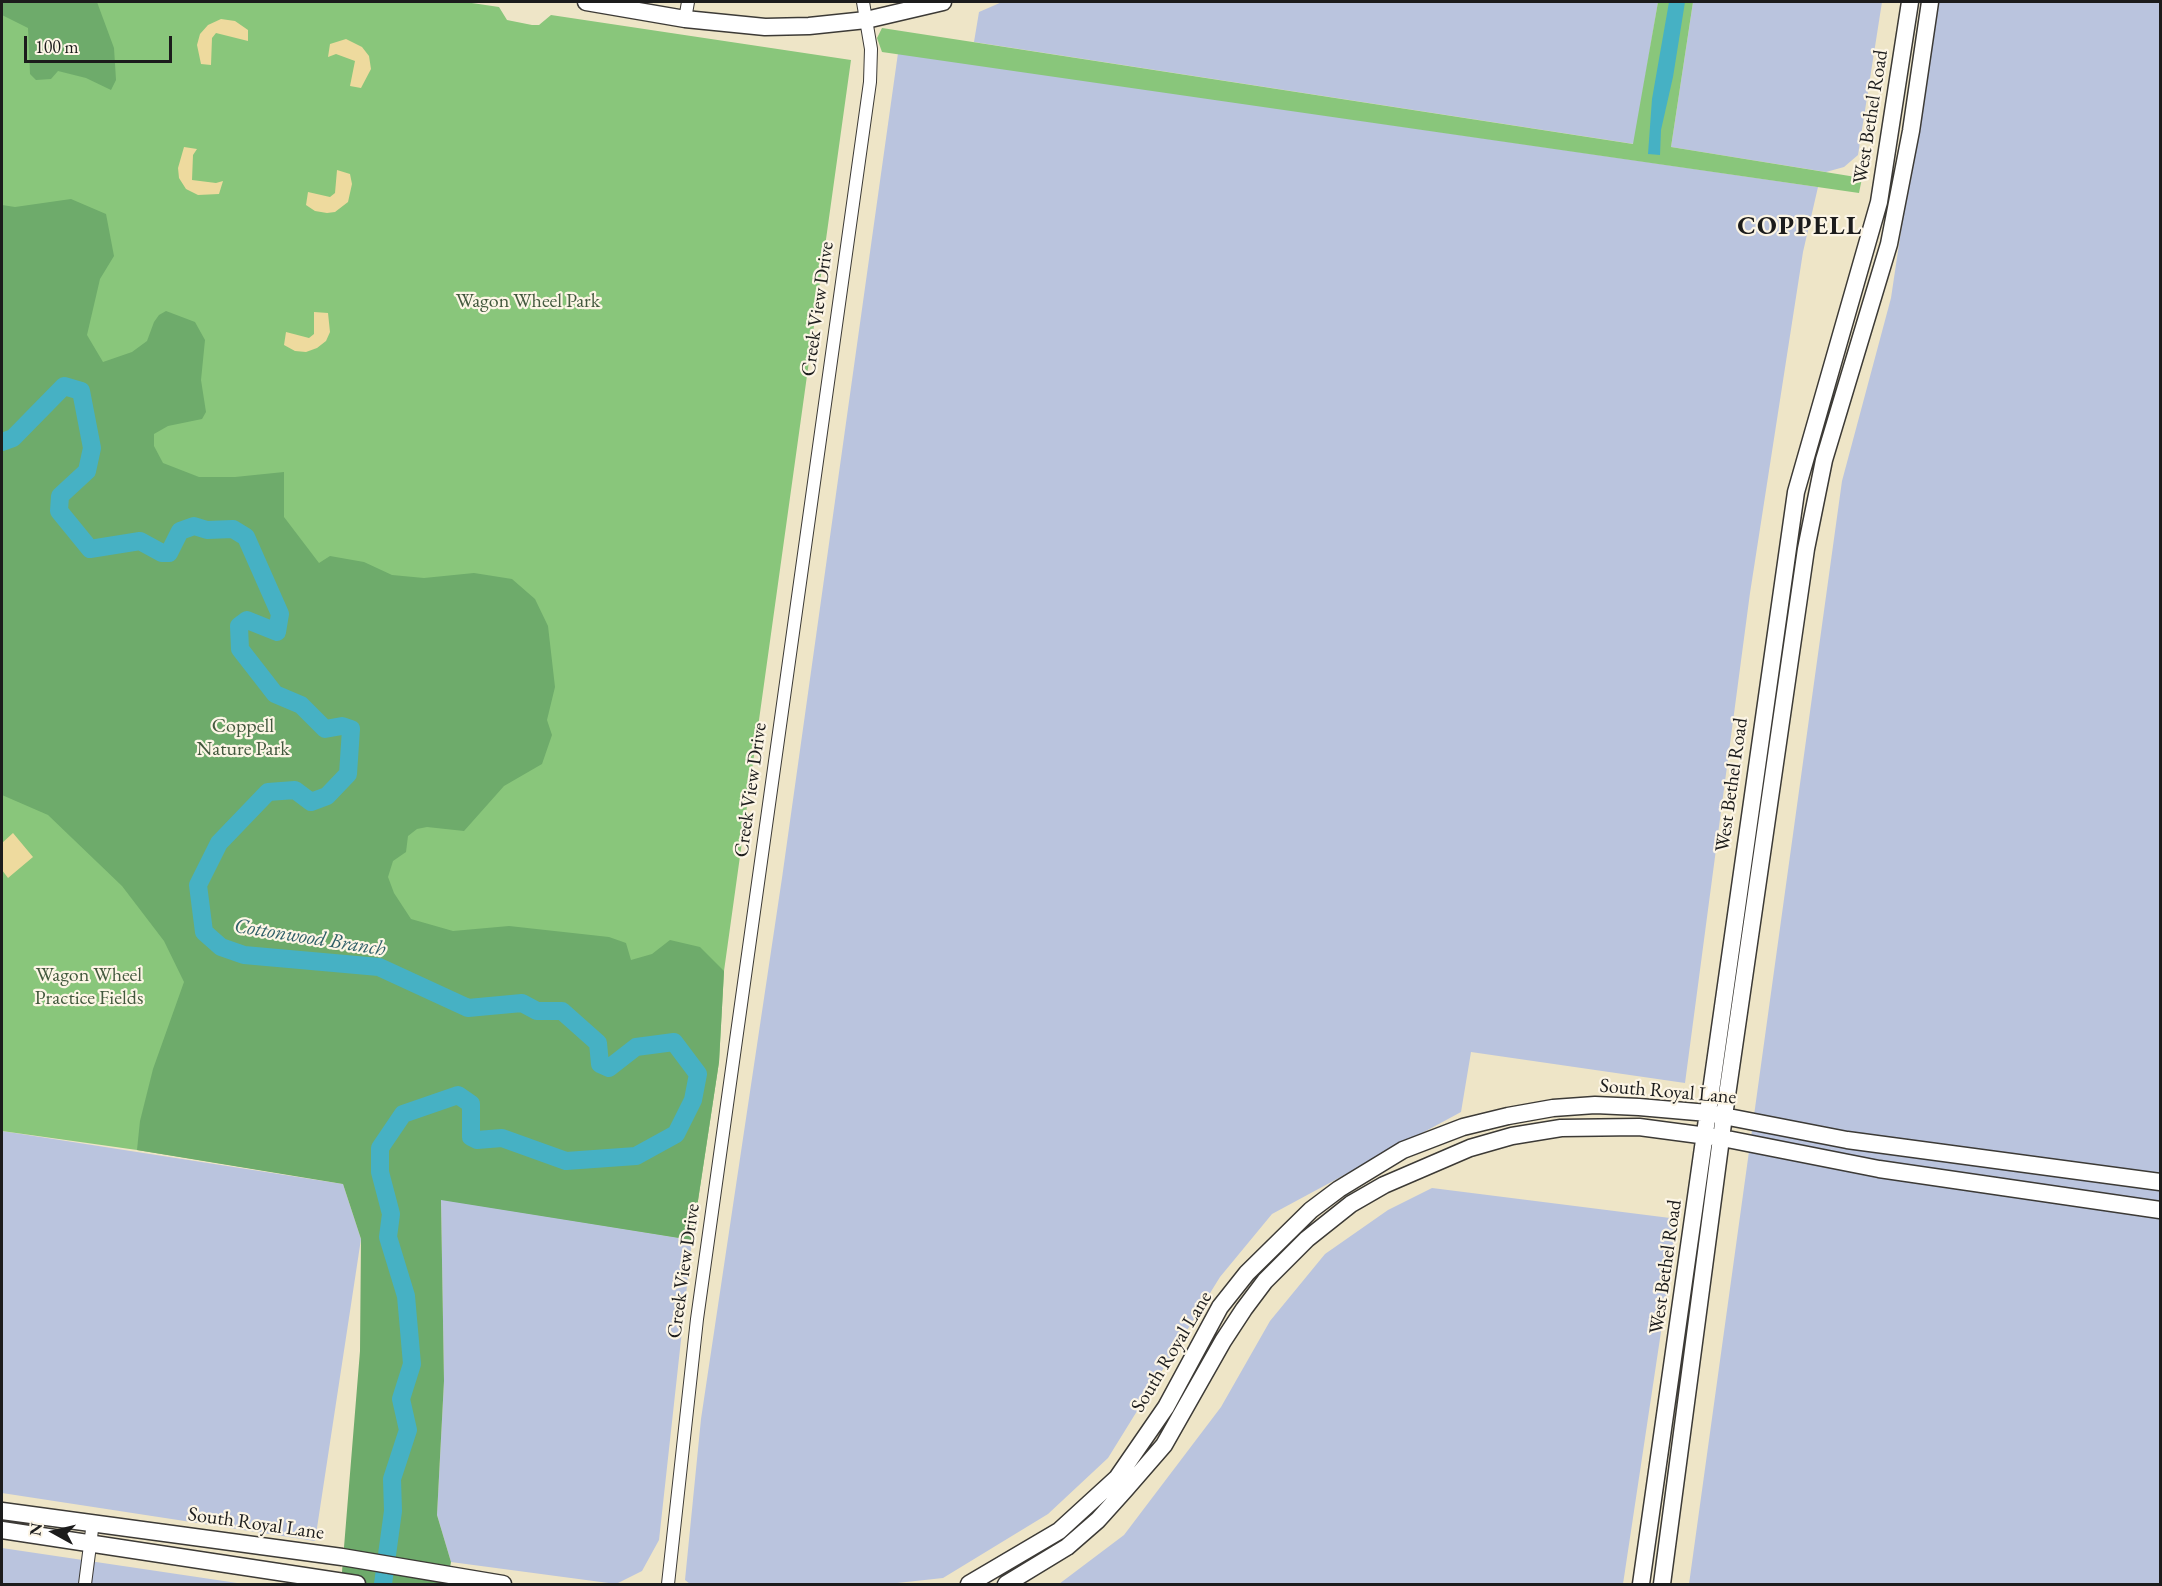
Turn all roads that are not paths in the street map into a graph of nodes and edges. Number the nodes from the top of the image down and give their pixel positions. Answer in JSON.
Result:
{"nodes":[{"id":1,"x":586,"y":2,"type":"edge"},
{"id":2,"x":688,"y":2,"type":"edge"},
{"id":3,"x":863,"y":2,"type":"edge"},
{"id":4,"x":943,"y":2,"type":"edge"},
{"id":5,"x":1910,"y":2,"type":"edge"},
{"id":6,"x":1930,"y":2,"type":"edge"},
{"id":7,"x":686,"y":19,"type":"junction"},
{"id":8,"x":867,"y":20,"type":"junction"},
{"id":9,"x":1887,"y":151,"type":"junction"},
{"id":10,"x":1906,"y":155,"type":"junction"},
{"id":11,"x":1824,"y":390,"type":"junction"},
{"id":12,"x":1843,"y":396,"type":"junction"},
{"id":13,"x":1716,"y":1115,"type":"junction"},
{"id":14,"x":1713,"y":1137,"type":"junction"},
{"id":15,"x":1395,"y":1156,"type":"junction"},
{"id":16,"x":1406,"y":1175,"type":"junction"},
{"id":17,"x":2160,"y":1182,"type":"edge"},
{"id":18,"x":2160,"y":1210,"type":"edge"},
{"id":19,"x":1205,"y":1332,"type":"junction"},
{"id":20,"x":1222,"y":1341,"type":"junction"},
{"id":21,"x":1654,"y":1493,"type":"junction"},
{"id":22,"x":1675,"y":1497,"type":"junction"},
{"id":23,"x":2,"y":1511,"type":"edge"},
{"id":24,"x":93,"y":1522,"type":"junction"},
{"id":25,"x":2,"y":1530,"type":"edge"},
{"id":26,"x":89,"y":1545,"type":"junction"},
{"id":27,"x":84,"y":1584,"type":"edge"},
{"id":28,"x":357,"y":1584,"type":"edge"},
{"id":29,"x":503,"y":1584,"type":"edge"},
{"id":30,"x":668,"y":1584,"type":"edge"},
{"id":31,"x":969,"y":1584,"type":"edge"},
{"id":32,"x":1006,"y":1584,"type":"edge"},
{"id":33,"x":1641,"y":1584,"type":"edge"},
{"id":34,"x":1662,"y":1584,"type":"edge"}],
"edges":[{"from":1,"to":7,"type":"main road"},
{"from":2,"to":7,"type":"street"},
{"from":3,"to":8,"type":"street","name":"Creek View Drive"},
{"from":4,"to":8,"type":"main road"},
{"from":5,"to":9,"type":"main road","name":"West Bethel Road"},
{"from":6,"to":10,"type":"main road","name":"West Bethel Road"},
{"from":7,"to":8,"type":"main road"},
{"from":8,"to":30,"type":"street","name":"Creek View Drive"},
{"from":9,"to":10,"type":"main road"},
{"from":9,"to":11,"type":"main road","name":"West Bethel Road"},
{"from":10,"to":12,"type":"main road","name":"West Bethel Road"},
{"from":11,"to":12,"type":"main road"},
{"from":11,"to":13,"type":"main road","name":"West Bethel Road"},
{"from":12,"to":13,"type":"main road","name":"West Bethel Road"},
{"from":13,"to":14,"type":"main road","name":"West Bethel Road"},
{"from":13,"to":15,"type":"main road","name":"South Royal Lane"},
{"from":13,"to":17,"type":"main road","name":"South Royal Lane"},
{"from":14,"to":16,"type":"main road","name":"South Royal Lane"},
{"from":14,"to":18,"type":"main road","name":"South Royal Lane"},
{"from":14,"to":21,"type":"main road","name":"West Bethel Road"},
{"from":14,"to":22,"type":"main road","name":"West Bethel Road"},
{"from":15,"to":16,"type":"main road"},
{"from":15,"to":19,"type":"main road","name":"South Royal Lane"},
{"from":16,"to":20,"type":"main road","name":"South Royal Lane"},
{"from":19,"to":20,"type":"main road"},
{"from":19,"to":31,"type":"main road","name":"South Royal Lane"},
{"from":20,"to":32,"type":"main road","name":"South Royal Lane"},
{"from":21,"to":22,"type":"main road"},
{"from":21,"to":33,"type":"main road","name":"West Bethel Road"},
{"from":22,"to":34,"type":"main road","name":"West Bethel Road"},
{"from":23,"to":24,"type":"main road","name":"South Royal Lane"},
{"from":24,"to":26,"type":"street"},
{"from":24,"to":29,"type":"main road","name":"South Royal Lane"},
{"from":25,"to":26,"type":"main road"},
{"from":26,"to":27,"type":"street"},
{"from":26,"to":28,"type":"main road"}]}
